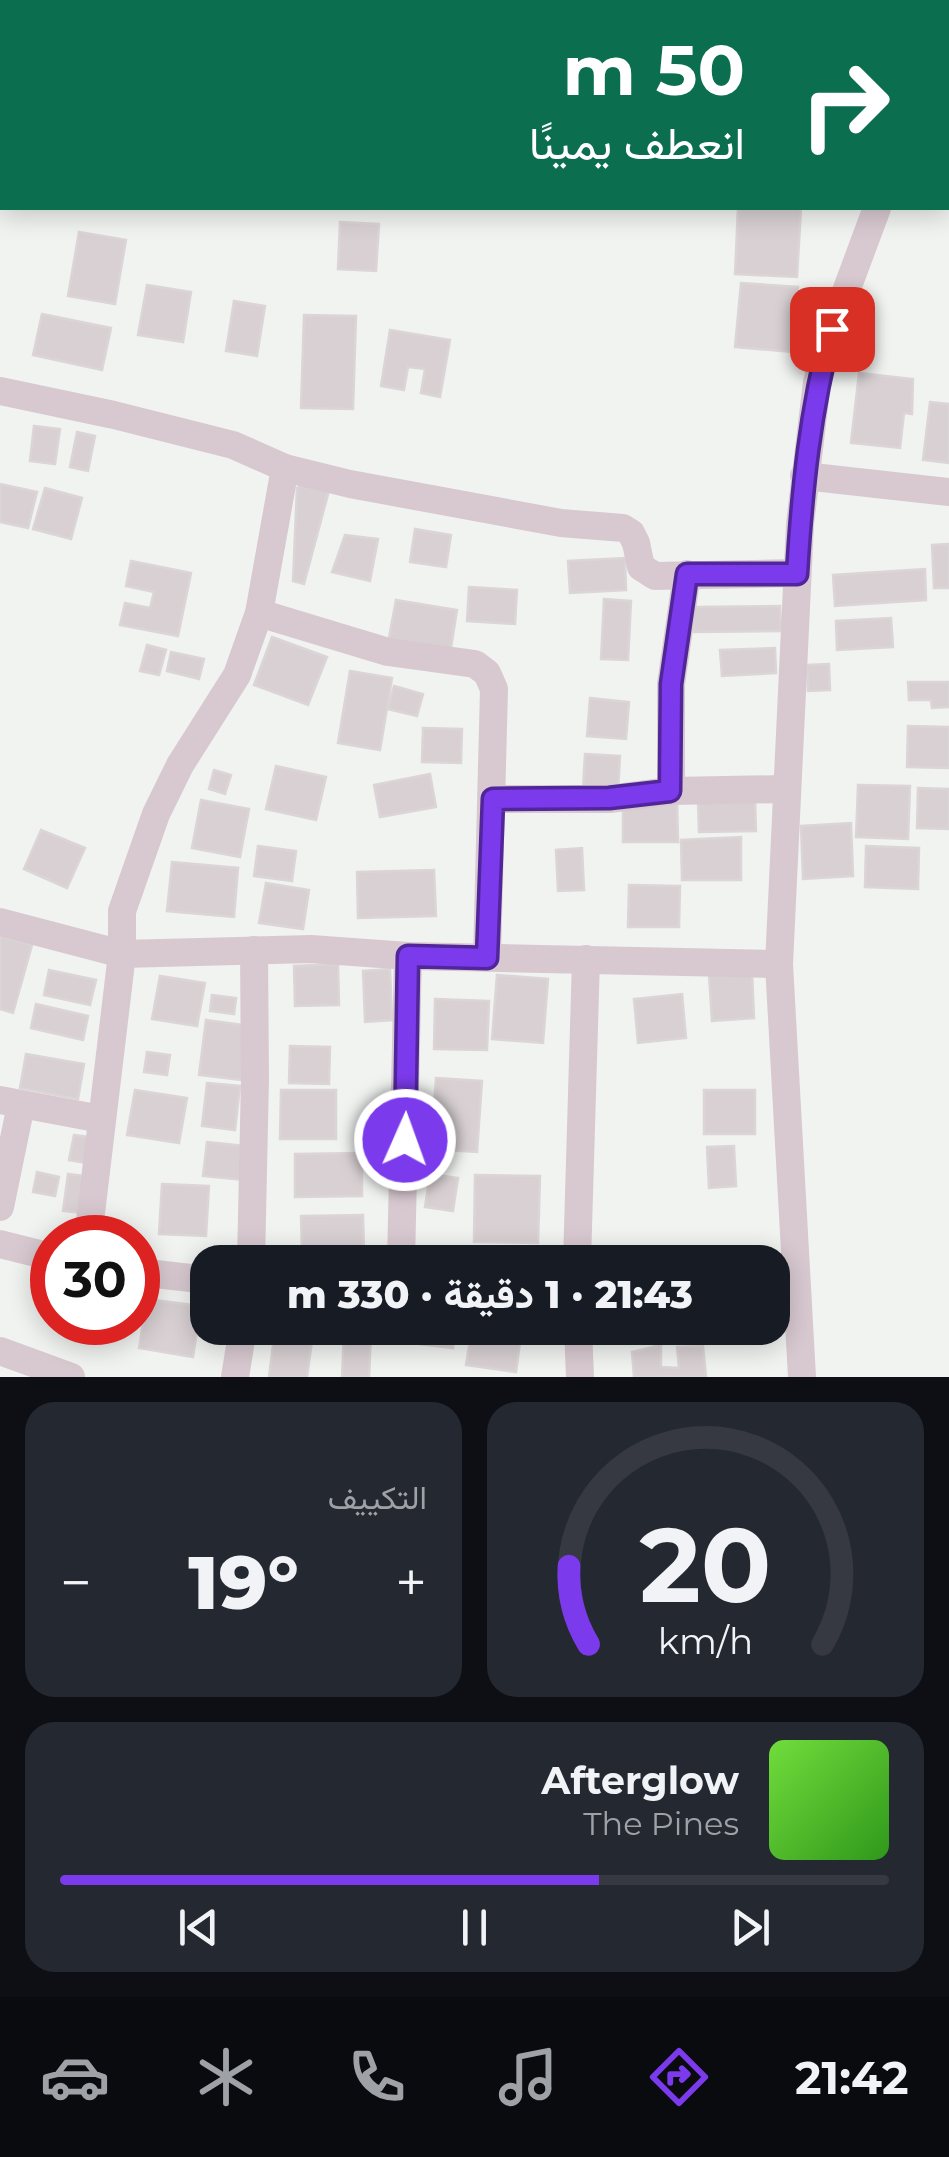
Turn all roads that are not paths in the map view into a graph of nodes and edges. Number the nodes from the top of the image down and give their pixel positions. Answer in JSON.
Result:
{"nodes":[{"id":1,"x":876,"y":210,"type":"edge"},
{"id":2,"x":0,"y":391,"type":"edge"},
{"id":3,"x":285,"y":468,"type":"junction"},
{"id":4,"x":804,"y":476,"type":"junction"},
{"id":5,"x":949,"y":492,"type":"edge"},
{"id":6,"x":687,"y":574,"type":"junction"},
{"id":7,"x":797,"y":574,"type":"junction"},
{"id":8,"x":259,"y":613,"type":"junction"},
{"id":9,"x":785,"y":789,"type":"junction"},
{"id":10,"x":670,"y":791,"type":"junction"},
{"id":11,"x":493,"y":799,"type":"junction"},
{"id":12,"x":0,"y":922,"type":"edge"},
{"id":13,"x":254,"y":950,"type":"junction"},
{"id":14,"x":122,"y":954,"type":"junction"},
{"id":15,"x":408,"y":956,"type":"junction"},
{"id":16,"x":487,"y":958,"type":"junction"},
{"id":17,"x":586,"y":958,"type":"junction"},
{"id":18,"x":779,"y":964,"type":"junction"},
{"id":19,"x":10,"y":1103,"type":"edge"},
{"id":20,"x":101,"y":1119,"type":"junction"},
{"id":21,"x":0,"y":1208,"type":"edge"},
{"id":22,"x":91,"y":1215,"type":"edge"},
{"id":23,"x":0,"y":1244,"type":"edge"},
{"id":24,"x":251,"y":1245,"type":"edge"},
{"id":25,"x":401,"y":1245,"type":"edge"},
{"id":26,"x":578,"y":1245,"type":"edge"},
{"id":27,"x":30,"y":1252,"type":"edge"},
{"id":28,"x":160,"y":1275,"type":"edge"},
{"id":29,"x":190,"y":1278,"type":"edge"},
{"id":30,"x":240,"y":1345,"type":"edge"},
{"id":31,"x":579,"y":1345,"type":"edge"},
{"id":32,"x":0,"y":1351,"type":"edge"},
{"id":33,"x":71,"y":1377,"type":"edge"},
{"id":34,"x":235,"y":1377,"type":"edge"},
{"id":35,"x":580,"y":1377,"type":"edge"},
{"id":36,"x":802,"y":1377,"type":"edge"}],
"edges":[{"from":1,"to":4,"type":"street"},
{"from":2,"to":3,"type":"street"},
{"from":3,"to":6,"type":"street"},
{"from":3,"to":8,"type":"street"},
{"from":4,"to":5,"type":"street"},
{"from":4,"to":7,"type":"street"},
{"from":6,"to":7,"type":"street"},
{"from":6,"to":10,"type":"street"},
{"from":7,"to":9,"type":"street"},
{"from":8,"to":11,"type":"street"},
{"from":8,"to":14,"type":"street"},
{"from":9,"to":10,"type":"street"},
{"from":9,"to":18,"type":"street"},
{"from":10,"to":11,"type":"street"},
{"from":11,"to":16,"type":"street"},
{"from":12,"to":14,"type":"street"},
{"from":13,"to":14,"type":"street"},
{"from":13,"to":15,"type":"street"},
{"from":13,"to":24,"type":"street"},
{"from":14,"to":20,"type":"street"},
{"from":15,"to":16,"type":"street"},
{"from":15,"to":25,"type":"street"},
{"from":16,"to":17,"type":"street"},
{"from":17,"to":18,"type":"street"},
{"from":17,"to":26,"type":"street"},
{"from":18,"to":36,"type":"street"},
{"from":19,"to":20,"type":"street"},
{"from":19,"to":21,"type":"street"},
{"from":20,"to":22,"type":"street"},
{"from":23,"to":27,"type":"street"},
{"from":28,"to":29,"type":"street"},
{"from":30,"to":34,"type":"street"},
{"from":31,"to":35,"type":"street"},
{"from":32,"to":33,"type":"street"}]}
